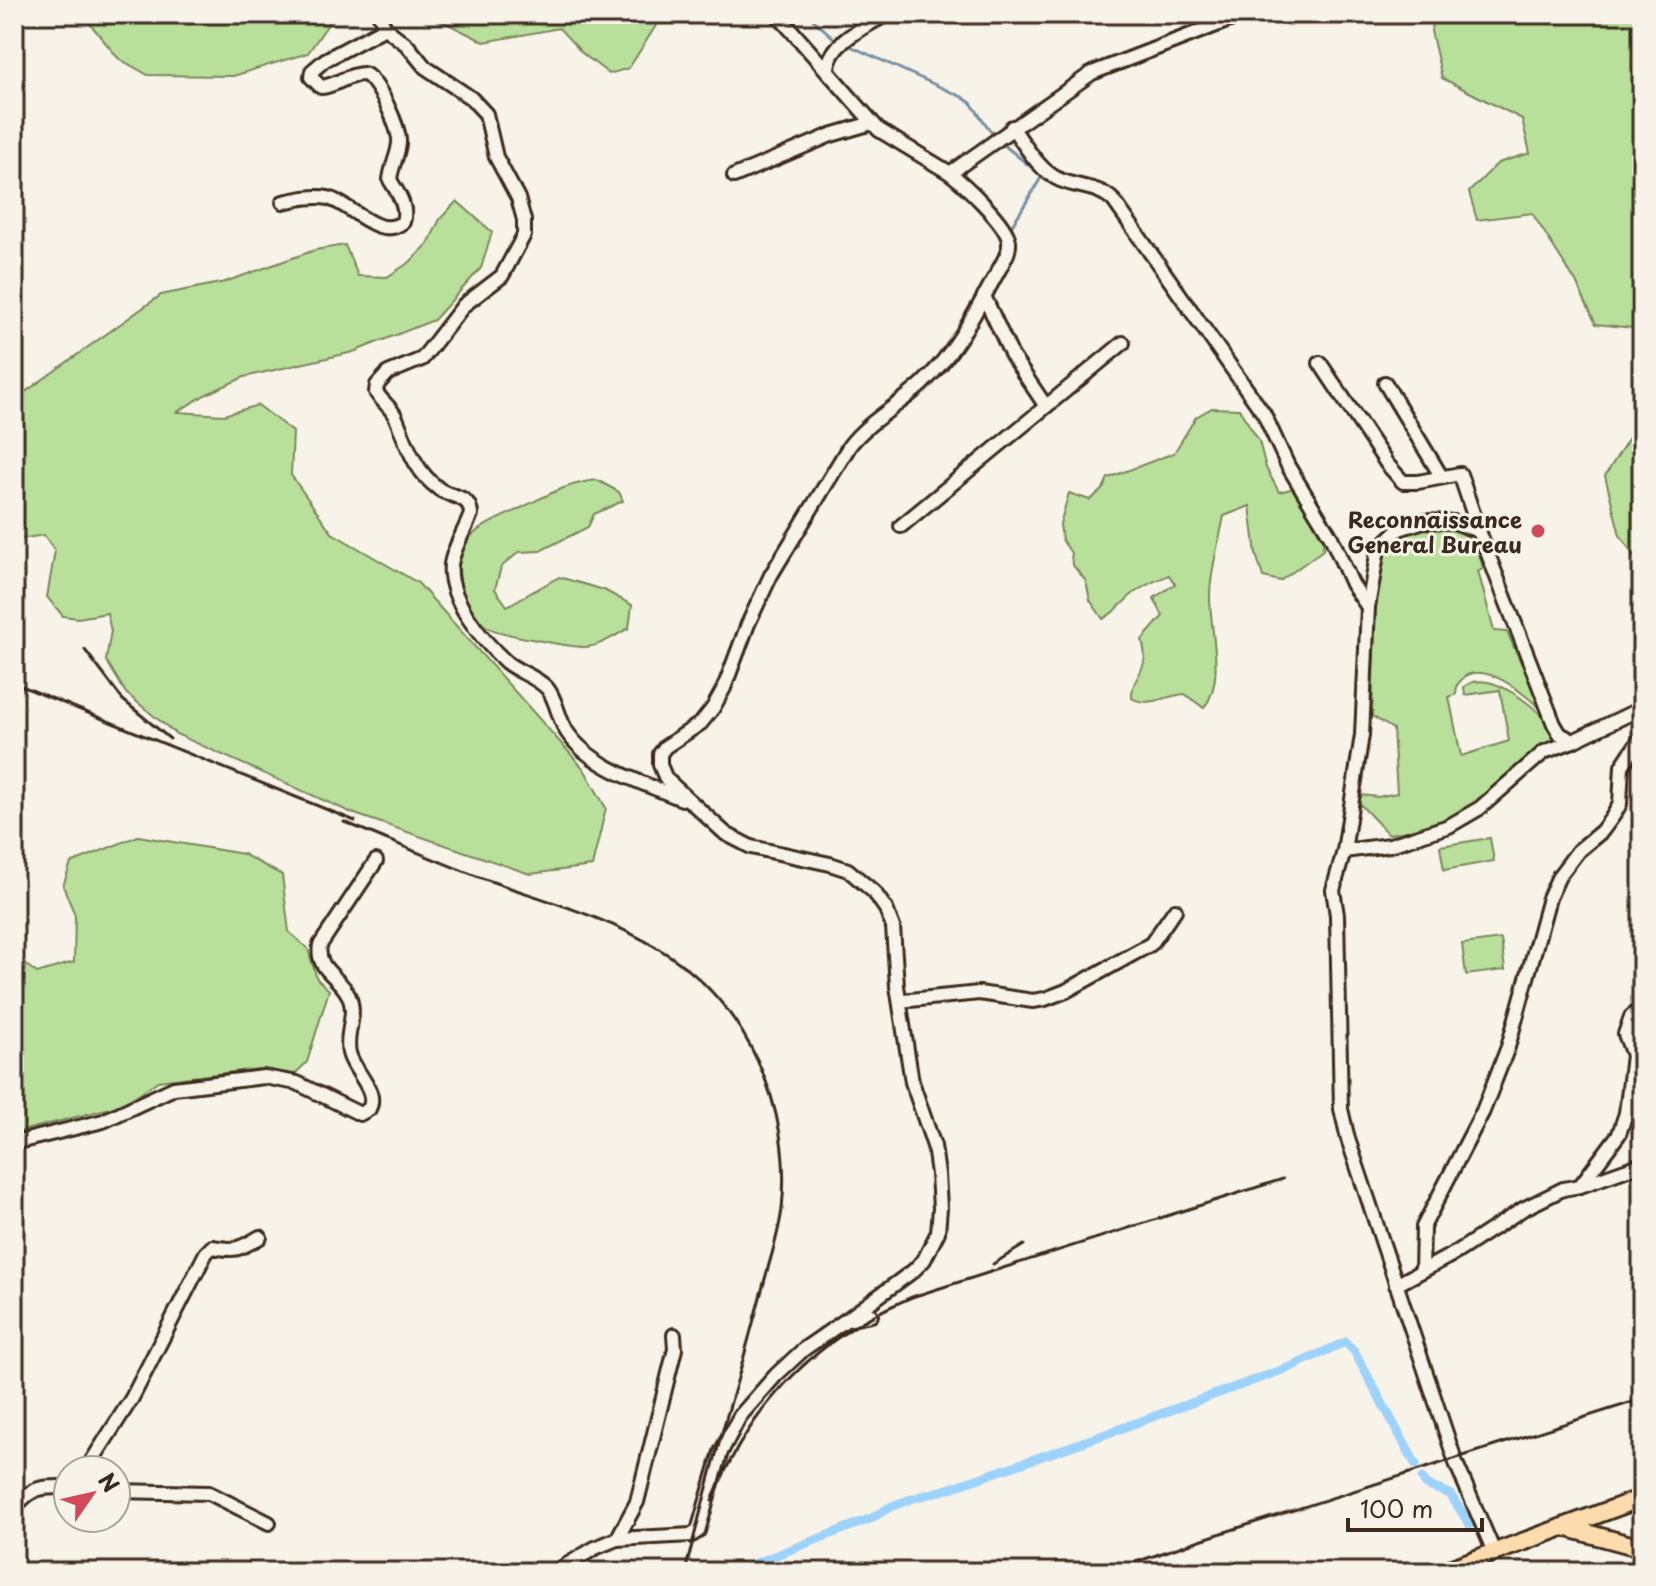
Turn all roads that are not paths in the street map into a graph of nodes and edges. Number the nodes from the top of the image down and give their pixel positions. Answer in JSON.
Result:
{"nodes":[{"id":1,"x":379,"y":14,"type":"edge"},
{"id":2,"x":777,"y":14,"type":"edge"},
{"id":3,"x":887,"y":14,"type":"edge"},
{"id":4,"x":1245,"y":14,"type":"edge"},
{"id":5,"x":385,"y":28,"type":"junction"},
{"id":6,"x":828,"y":72,"type":"junction"},
{"id":7,"x":872,"y":123,"type":"junction"},
{"id":8,"x":1012,"y":127,"type":"junction"},
{"id":9,"x":950,"y":173,"type":"junction"},
{"id":10,"x":734,"y":176,"type":"dead end"},
{"id":11,"x":283,"y":202,"type":"dead end"},
{"id":12,"x":984,"y":296,"type":"junction"},
{"id":13,"x":1123,"y":343,"type":"dead end"},
{"id":14,"x":1320,"y":363,"type":"dead end"},
{"id":15,"x":1385,"y":383,"type":"dead end"},
{"id":16,"x":1045,"y":405,"type":"junction"},
{"id":17,"x":1441,"y":476,"type":"junction"},
{"id":18,"x":901,"y":526,"type":"dead end"},
{"id":19,"x":1479,"y":531,"type":"junction"},
{"id":20,"x":1368,"y":607,"type":"junction"},
{"id":21,"x":1642,"y":708,"type":"edge"},
{"id":22,"x":1642,"y":736,"type":"edge"},
{"id":23,"x":1573,"y":741,"type":"junction"},
{"id":24,"x":688,"y":801,"type":"junction"},
{"id":25,"x":1344,"y":851,"type":"junction"},
{"id":26,"x":376,"y":861,"type":"dead end"},
{"id":27,"x":1175,"y":910,"type":"dead end"},
{"id":28,"x":900,"y":1001,"type":"junction"},
{"id":29,"x":1642,"y":1008,"type":"edge"},
{"id":30,"x":14,"y":1143,"type":"edge"},
{"id":31,"x":1642,"y":1164,"type":"edge"},
{"id":32,"x":1580,"y":1186,"type":"junction"},
{"id":33,"x":260,"y":1237,"type":"dead end"},
{"id":34,"x":1422,"y":1271,"type":"junction"},
{"id":35,"x":1396,"y":1285,"type":"junction"},
{"id":36,"x":871,"y":1315,"type":"dead end"},
{"id":37,"x":846,"y":1320,"type":"junction"},
{"id":38,"x":674,"y":1335,"type":"dead end"},
{"id":39,"x":96,"y":1454,"type":"edge"},
{"id":40,"x":52,"y":1486,"type":"edge"},
{"id":41,"x":132,"y":1491,"type":"edge"},
{"id":42,"x":1642,"y":1498,"type":"edge"},
{"id":43,"x":14,"y":1508,"type":"edge"},
{"id":44,"x":269,"y":1523,"type":"dead end"},
{"id":45,"x":1564,"y":1527,"type":"junction"},
{"id":46,"x":617,"y":1539,"type":"junction"},
{"id":47,"x":1642,"y":1548,"type":"edge"},
{"id":48,"x":1494,"y":1552,"type":"junction"},
{"id":49,"x":1449,"y":1571,"type":"edge"},
{"id":50,"x":555,"y":1572,"type":"edge"}],
"edges":[{"from":1,"to":5,"type":"street"},
{"from":2,"to":6,"type":"street"},
{"from":3,"to":6,"type":"street"},
{"from":4,"to":8,"type":"street"},
{"from":5,"to":11,"type":"street"},
{"from":5,"to":24,"type":"street"},
{"from":6,"to":7,"type":"street"},
{"from":7,"to":9,"type":"street"},
{"from":7,"to":10,"type":"street"},
{"from":8,"to":9,"type":"street"},
{"from":8,"to":20,"type":"street"},
{"from":9,"to":12,"type":"street"},
{"from":12,"to":16,"type":"street"},
{"from":12,"to":24,"type":"street"},
{"from":13,"to":16,"type":"street"},
{"from":14,"to":17,"type":"street"},
{"from":15,"to":17,"type":"street"},
{"from":16,"to":18,"type":"street"},
{"from":17,"to":19,"type":"street"},
{"from":19,"to":20,"type":"street"},
{"from":19,"to":23,"type":"street"},
{"from":20,"to":25,"type":"street"},
{"from":21,"to":23,"type":"street"},
{"from":22,"to":34,"type":"street"},
{"from":23,"to":25,"type":"street"},
{"from":24,"to":28,"type":"street"},
{"from":25,"to":35,"type":"street"},
{"from":26,"to":30,"type":"street"},
{"from":27,"to":28,"type":"street"},
{"from":28,"to":37,"type":"street"},
{"from":29,"to":32,"type":"street"},
{"from":31,"to":32,"type":"street"},
{"from":32,"to":34,"type":"street"},
{"from":33,"to":39,"type":"street"},
{"from":34,"to":35,"type":"street"},
{"from":35,"to":48,"type":"street"},
{"from":36,"to":37,"type":"street"},
{"from":37,"to":46,"type":"street"},
{"from":38,"to":46,"type":"street"},
{"from":40,"to":43,"type":"street"},
{"from":41,"to":44,"type":"street"},
{"from":42,"to":45,"type":"main road"},
{"from":45,"to":47,"type":"main road"},
{"from":45,"to":48,"type":"main road"},
{"from":46,"to":50,"type":"street"},
{"from":48,"to":49,"type":"main road"}]}
